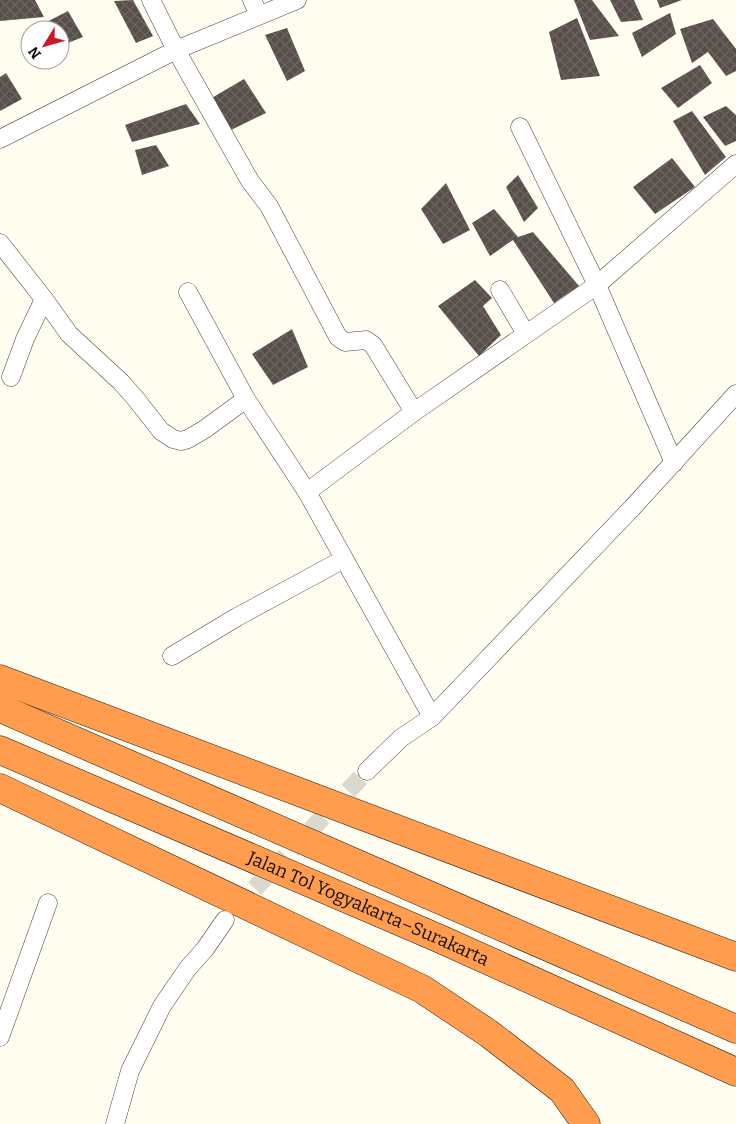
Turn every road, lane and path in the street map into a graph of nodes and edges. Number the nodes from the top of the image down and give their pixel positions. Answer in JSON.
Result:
{"nodes":[{"id":1,"x":151,"y":0,"type":"edge"},
{"id":2,"x":297,"y":0,"type":"edge"},
{"id":3,"x":255,"y":8,"type":"edge"},
{"id":4,"x":176,"y":50,"type":"junction"},
{"id":5,"x":520,"y":127,"type":"dead end"},
{"id":6,"x":0,"y":139,"type":"edge"},
{"id":7,"x":736,"y":164,"type":"edge"},
{"id":8,"x":0,"y":243,"type":"edge"},
{"id":9,"x":597,"y":285,"type":"junction"},
{"id":10,"x":500,"y":290,"type":"dead end"},
{"id":11,"x":188,"y":292,"type":"dead end"},
{"id":12,"x":44,"y":298,"type":"junction"},
{"id":13,"x":526,"y":334,"type":"junction"},
{"id":14,"x":11,"y":377,"type":"dead end"},
{"id":15,"x":736,"y":394,"type":"edge"},
{"id":16,"x":246,"y":399,"type":"junction"},
{"id":17,"x":414,"y":412,"type":"junction"},
{"id":18,"x":674,"y":463,"type":"junction"},
{"id":19,"x":307,"y":492,"type":"junction"},
{"id":20,"x":344,"y":559,"type":"junction"},
{"id":21,"x":172,"y":656,"type":"dead end"},
{"id":22,"x":0,"y":680,"type":"edge"},
{"id":23,"x":0,"y":708,"type":"edge"},
{"id":24,"x":432,"y":717,"type":"junction"},
{"id":25,"x":0,"y":750,"type":"edge"},
{"id":26,"x":367,"y":771,"type":"tunnel mouth"},
{"id":27,"x":0,"y":788,"type":"edge"},
{"id":28,"x":48,"y":903,"type":"dead end"},
{"id":29,"x":225,"y":920,"type":"tunnel mouth"},
{"id":30,"x":736,"y":957,"type":"edge"},
{"id":31,"x":736,"y":1029,"type":"edge"},
{"id":32,"x":0,"y":1037,"type":"edge"},
{"id":33,"x":736,"y":1072,"type":"edge"},
{"id":34,"x":116,"y":1124,"type":"edge"},
{"id":35,"x":586,"y":1124,"type":"edge"}],
"edges":[{"from":1,"to":4,"type":"street"},
{"from":2,"to":3,"type":"street"},
{"from":3,"to":4,"type":"street"},
{"from":4,"to":6,"type":"street"},
{"from":4,"to":17,"type":"street"},
{"from":5,"to":9,"type":"street"},
{"from":7,"to":9,"type":"street"},
{"from":8,"to":12,"type":"street"},
{"from":9,"to":13,"type":"street"},
{"from":9,"to":18,"type":"street"},
{"from":10,"to":13,"type":"street"},
{"from":11,"to":16,"type":"street"},
{"from":12,"to":14,"type":"street"},
{"from":12,"to":16,"type":"street"},
{"from":13,"to":17,"type":"street"},
{"from":15,"to":18,"type":"street"},
{"from":16,"to":19,"type":"street"},
{"from":17,"to":19,"type":"street"},
{"from":18,"to":24,"type":"street"},
{"from":19,"to":20,"type":"street"},
{"from":20,"to":21,"type":"street"},
{"from":20,"to":24,"type":"street"},
{"from":22,"to":30,"type":"highway"},
{"from":23,"to":31,"type":"highway","name":"Jalan Tol Yogyakarta–Surakarta"},
{"from":24,"to":26,"type":"street"},
{"from":25,"to":33,"type":"highway","name":"Jalan Tol Yogyakarta–Surakarta"},
{"from":27,"to":35,"type":"highway"},
{"from":28,"to":32,"type":"street"},
{"from":29,"to":34,"type":"street"}]}
